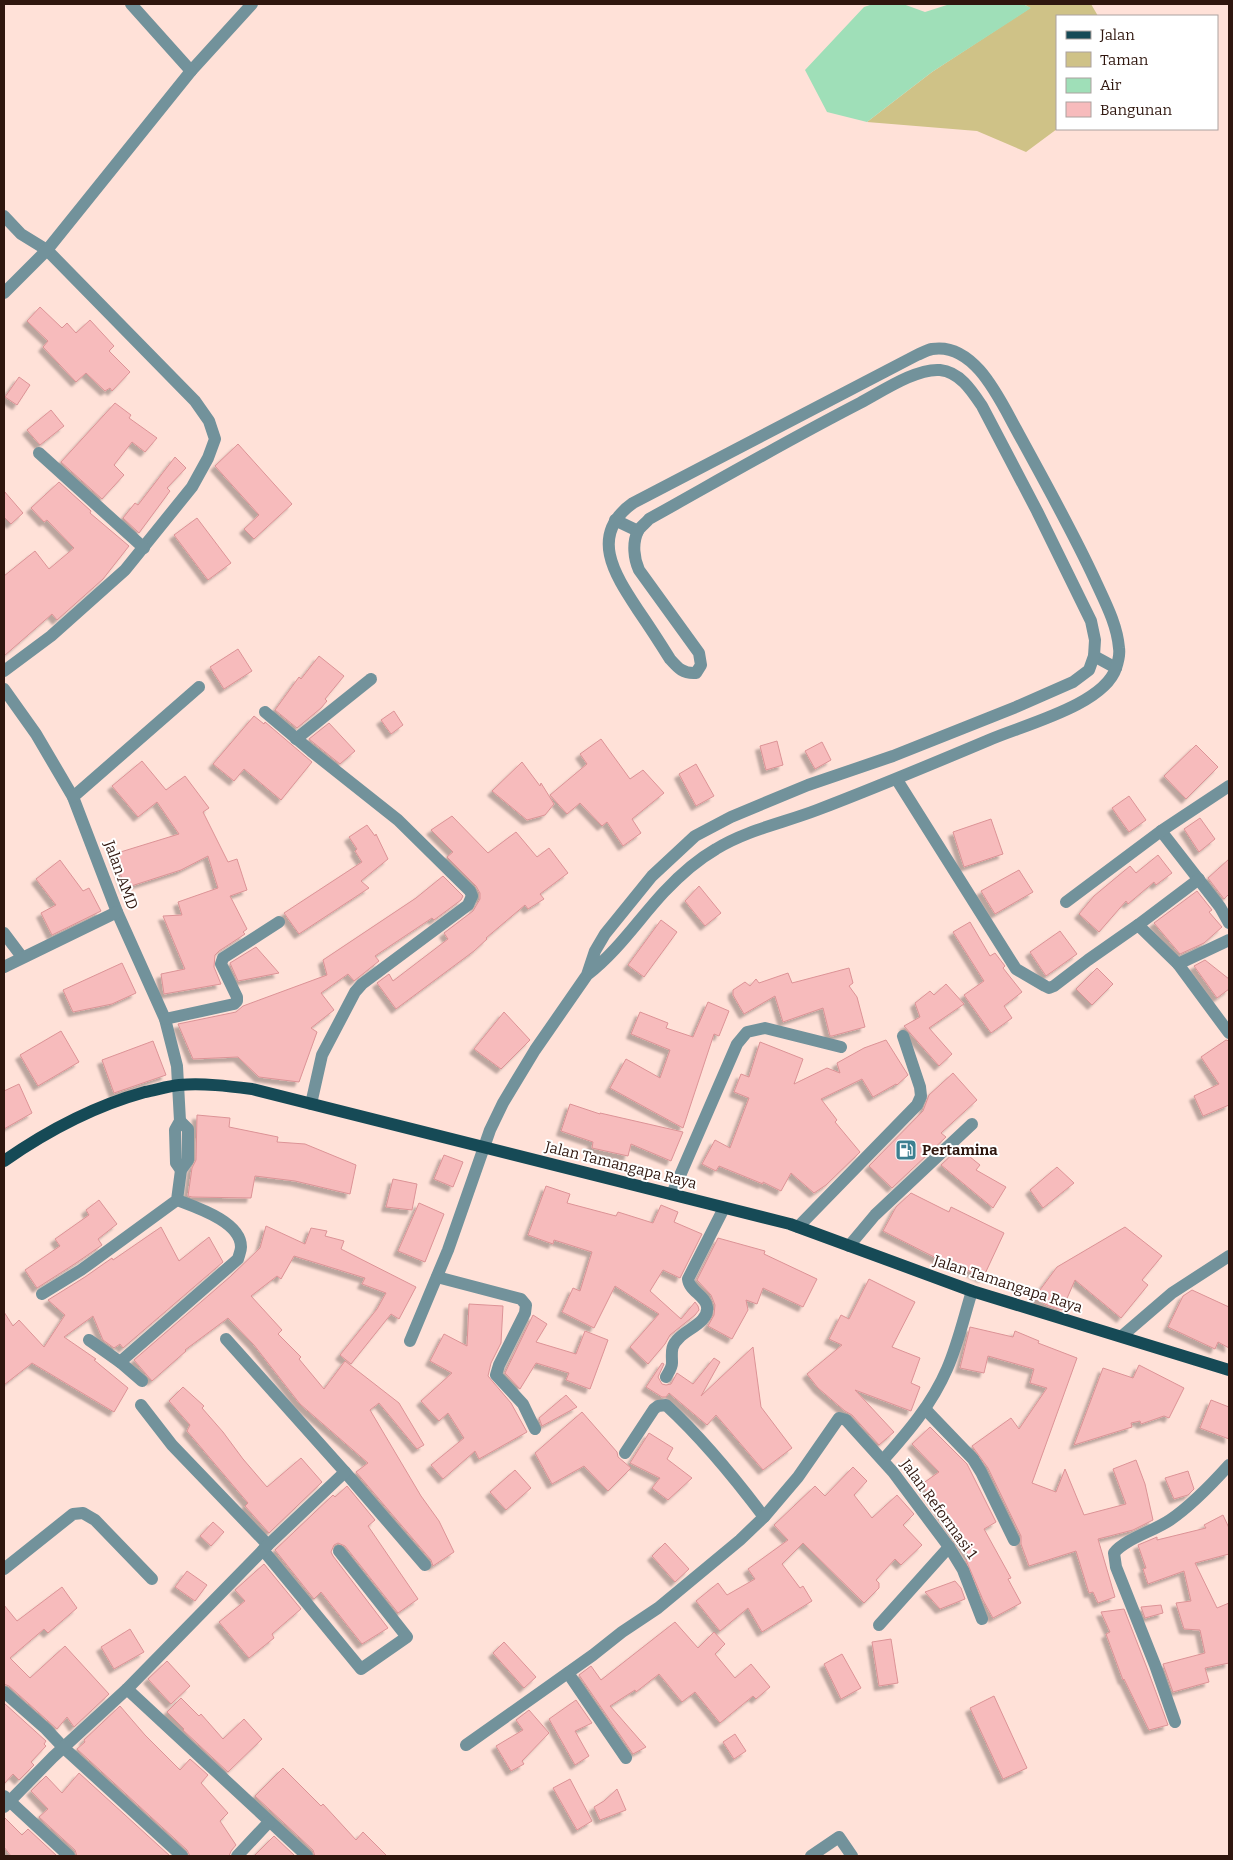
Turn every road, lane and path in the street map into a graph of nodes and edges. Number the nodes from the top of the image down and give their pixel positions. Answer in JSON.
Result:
{"nodes":[{"id":1,"x":131,"y":4,"type":"edge"},
{"id":2,"x":252,"y":4,"type":"edge"},
{"id":3,"x":191,"y":71,"type":"junction"},
{"id":4,"x":4,"y":216,"type":"edge"},
{"id":5,"x":47,"y":250,"type":"junction"},
{"id":6,"x":4,"y":293,"type":"edge"},
{"id":7,"x":952,"y":350,"type":"junction"},
{"id":8,"x":940,"y":370,"type":"junction"},
{"id":9,"x":38,"y":453,"type":"dead end"},
{"id":10,"x":615,"y":520,"type":"junction"},
{"id":11,"x":638,"y":531,"type":"junction"},
{"id":12,"x":144,"y":548,"type":"junction"},
{"id":13,"x":1094,"y":656,"type":"junction"},
{"id":14,"x":1116,"y":668,"type":"junction"},
{"id":15,"x":4,"y":671,"type":"edge"},
{"id":16,"x":371,"y":679,"type":"dead end"},
{"id":17,"x":198,"y":687,"type":"dead end"},
{"id":18,"x":4,"y":689,"type":"edge"},
{"id":19,"x":266,"y":712,"type":"dead end"},
{"id":20,"x":296,"y":739,"type":"junction"},
{"id":21,"x":897,"y":780,"type":"junction"},
{"id":22,"x":1229,"y":786,"type":"edge"},
{"id":23,"x":74,"y":797,"type":"junction"},
{"id":24,"x":1162,"y":831,"type":"junction"},
{"id":25,"x":1199,"y":879,"type":"junction"},
{"id":26,"x":1066,"y":902,"type":"dead end"},
{"id":27,"x":117,"y":912,"type":"junction"},
{"id":28,"x":279,"y":922,"type":"dead end"},
{"id":29,"x":1229,"y":923,"type":"edge"},
{"id":30,"x":1138,"y":925,"type":"junction"},
{"id":31,"x":4,"y":933,"type":"edge"},
{"id":32,"x":1229,"y":940,"type":"edge"},
{"id":33,"x":22,"y":957,"type":"junction"},
{"id":34,"x":1178,"y":964,"type":"junction"},
{"id":35,"x":4,"y":968,"type":"edge"},
{"id":36,"x":587,"y":975,"type":"junction"},
{"id":37,"x":165,"y":1019,"type":"junction"},
{"id":38,"x":1229,"y":1033,"type":"edge"},
{"id":39,"x":903,"y":1036,"type":"dead end"},
{"id":40,"x":841,"y":1047,"type":"dead end"},
{"id":41,"x":178,"y":1085,"type":"junction"},
{"id":42,"x":311,"y":1104,"type":"junction"},
{"id":43,"x":972,"y":1124,"type":"dead end"},
{"id":44,"x":484,"y":1147,"type":"junction"},
{"id":45,"x":4,"y":1161,"type":"edge"},
{"id":46,"x":672,"y":1194,"type":"junction"},
{"id":47,"x":178,"y":1200,"type":"junction"},
{"id":48,"x":724,"y":1208,"type":"junction"},
{"id":49,"x":798,"y":1227,"type":"junction"},
{"id":50,"x":849,"y":1246,"type":"junction"},
{"id":51,"x":1229,"y":1256,"type":"edge"},
{"id":52,"x":437,"y":1277,"type":"junction"},
{"id":53,"x":972,"y":1291,"type":"junction"},
{"id":54,"x":42,"y":1294,"type":"dead end"},
{"id":55,"x":1122,"y":1336,"type":"junction"},
{"id":56,"x":226,"y":1339,"type":"dead end"},
{"id":57,"x":89,"y":1340,"type":"dead end"},
{"id":58,"x":410,"y":1341,"type":"dead end"},
{"id":59,"x":120,"y":1362,"type":"junction"},
{"id":60,"x":1229,"y":1370,"type":"edge"},
{"id":61,"x":666,"y":1377,"type":"dead end"},
{"id":62,"x":142,"y":1381,"type":"dead end"},
{"id":63,"x":141,"y":1405,"type":"dead end"},
{"id":64,"x":925,"y":1409,"type":"junction"},
{"id":65,"x":534,"y":1429,"type":"dead end"},
{"id":66,"x":625,"y":1453,"type":"dead end"},
{"id":67,"x":883,"y":1460,"type":"junction"},
{"id":68,"x":1229,"y":1466,"type":"edge"},
{"id":69,"x":344,"y":1472,"type":"junction"},
{"id":70,"x":1215,"y":1480,"type":"junction"},
{"id":71,"x":1229,"y":1480,"type":"edge"},
{"id":72,"x":764,"y":1517,"type":"junction"},
{"id":73,"x":1014,"y":1540,"type":"dead end"},
{"id":74,"x":265,"y":1548,"type":"junction"},
{"id":75,"x":949,"y":1548,"type":"junction"},
{"id":76,"x":338,"y":1552,"type":"dead end"},
{"id":77,"x":425,"y":1564,"type":"dead end"},
{"id":78,"x":4,"y":1570,"type":"edge"},
{"id":79,"x":152,"y":1579,"type":"dead end"},
{"id":80,"x":982,"y":1620,"type":"dead end"},
{"id":81,"x":879,"y":1625,"type":"dead end"},
{"id":82,"x":568,"y":1673,"type":"junction"},
{"id":83,"x":127,"y":1689,"type":"junction"},
{"id":84,"x":4,"y":1692,"type":"edge"},
{"id":85,"x":1175,"y":1722,"type":"dead end"},
{"id":86,"x":466,"y":1745,"type":"dead end"},
{"id":87,"x":64,"y":1748,"type":"junction"},
{"id":88,"x":626,"y":1758,"type":"dead end"},
{"id":89,"x":6,"y":1801,"type":"edge"},
{"id":90,"x":269,"y":1822,"type":"junction"},
{"id":91,"x":70,"y":1856,"type":"edge"},
{"id":92,"x":182,"y":1856,"type":"edge"},
{"id":93,"x":237,"y":1856,"type":"edge"},
{"id":94,"x":307,"y":1856,"type":"edge"},
{"id":95,"x":811,"y":1856,"type":"edge"},
{"id":96,"x":852,"y":1856,"type":"edge"}],
"edges":[{"from":1,"to":3,"type":"street"},
{"from":2,"to":3,"type":"street"},
{"from":3,"to":5,"type":"street"},
{"from":4,"to":5,"type":"street"},
{"from":5,"to":6,"type":"street"},
{"from":5,"to":12,"type":"street"},
{"from":7,"to":8,"type":"street"},
{"from":7,"to":10,"type":"street"},
{"from":7,"to":14,"type":"street"},
{"from":8,"to":11,"type":"street"},
{"from":8,"to":13,"type":"street"},
{"from":9,"to":12,"type":"street"},
{"from":10,"to":11,"type":"street"},
{"from":10,"to":11,"type":"street"},
{"from":12,"to":15,"type":"street"},
{"from":13,"to":14,"type":"street"},
{"from":13,"to":36,"type":"street"},
{"from":14,"to":21,"type":"street"},
{"from":16,"to":20,"type":"street"},
{"from":17,"to":23,"type":"street"},
{"from":18,"to":23,"type":"street","name":"Jalan AMD"},
{"from":19,"to":20,"type":"street"},
{"from":20,"to":42,"type":"street"},
{"from":21,"to":30,"type":"street"},
{"from":21,"to":36,"type":"street"},
{"from":22,"to":24,"type":"street"},
{"from":23,"to":27,"type":"street","name":"Jalan AMD"},
{"from":24,"to":25,"type":"street"},
{"from":24,"to":26,"type":"street"},
{"from":25,"to":29,"type":"street"},
{"from":25,"to":30,"type":"street"},
{"from":27,"to":33,"type":"street"},
{"from":27,"to":37,"type":"street","name":"Jalan AMD"},
{"from":28,"to":37,"type":"street"},
{"from":30,"to":34,"type":"street"},
{"from":31,"to":33,"type":"street"},
{"from":32,"to":34,"type":"street"},
{"from":33,"to":35,"type":"street"},
{"from":34,"to":38,"type":"street"},
{"from":36,"to":44,"type":"street"},
{"from":37,"to":41,"type":"street","name":"Jalan AMD"},
{"from":39,"to":49,"type":"street"},
{"from":40,"to":46,"type":"street"},
{"from":41,"to":42,"type":"main road","name":"Jalan Tamangapa Raya"},
{"from":41,"to":45,"type":"main road","name":"Jalan Tamangapa Raya"},
{"from":41,"to":47,"type":"street","name":"Jalan AMD"},
{"from":42,"to":44,"type":"main road","name":"Jalan Tamangapa Raya"},
{"from":43,"to":50,"type":"street"},
{"from":44,"to":46,"type":"main road","name":"Jalan Tamangapa Raya"},
{"from":44,"to":52,"type":"street"},
{"from":46,"to":48,"type":"main road","name":"Jalan Tamangapa Raya"},
{"from":47,"to":54,"type":"street"},
{"from":47,"to":59,"type":"street"},
{"from":48,"to":49,"type":"main road","name":"Jalan Tamangapa Raya"},
{"from":48,"to":61,"type":"street"},
{"from":49,"to":50,"type":"main road","name":"Jalan Tamangapa Raya"},
{"from":50,"to":53,"type":"main road","name":"Jalan Tamangapa Raya"},
{"from":51,"to":55,"type":"street"},
{"from":52,"to":58,"type":"street"},
{"from":52,"to":65,"type":"street"},
{"from":53,"to":55,"type":"main road","name":"Jalan Tamangapa Raya"},
{"from":53,"to":64,"type":"street","name":"Jalan Reformasi 1"},
{"from":55,"to":60,"type":"main road","name":"Jalan Tamangapa Raya"},
{"from":56,"to":69,"type":"street"},
{"from":57,"to":59,"type":"street"},
{"from":59,"to":62,"type":"street"},
{"from":63,"to":74,"type":"street"},
{"from":64,"to":67,"type":"street","name":"Jalan Reformasi 1"},
{"from":64,"to":73,"type":"street"},
{"from":66,"to":72,"type":"street"},
{"from":67,"to":72,"type":"street"},
{"from":67,"to":75,"type":"street","name":"Jalan Reformasi 1"},
{"from":68,"to":70,"type":"street"},
{"from":69,"to":74,"type":"street"},
{"from":69,"to":77,"type":"street"},
{"from":70,"to":71,"type":"street"},
{"from":70,"to":85,"type":"street"},
{"from":72,"to":82,"type":"street"},
{"from":74,"to":76,"type":"street"},
{"from":74,"to":83,"type":"street"},
{"from":75,"to":80,"type":"street","name":"Jalan Reformasi 1"},
{"from":75,"to":81,"type":"street"},
{"from":78,"to":79,"type":"street"},
{"from":82,"to":86,"type":"street"},
{"from":82,"to":88,"type":"street"},
{"from":83,"to":87,"type":"street"},
{"from":83,"to":90,"type":"street"},
{"from":84,"to":87,"type":"street"},
{"from":87,"to":89,"type":"street"},
{"from":87,"to":92,"type":"street"},
{"from":89,"to":91,"type":"street"},
{"from":90,"to":93,"type":"street"},
{"from":90,"to":94,"type":"street"},
{"from":95,"to":96,"type":"street"}]}
